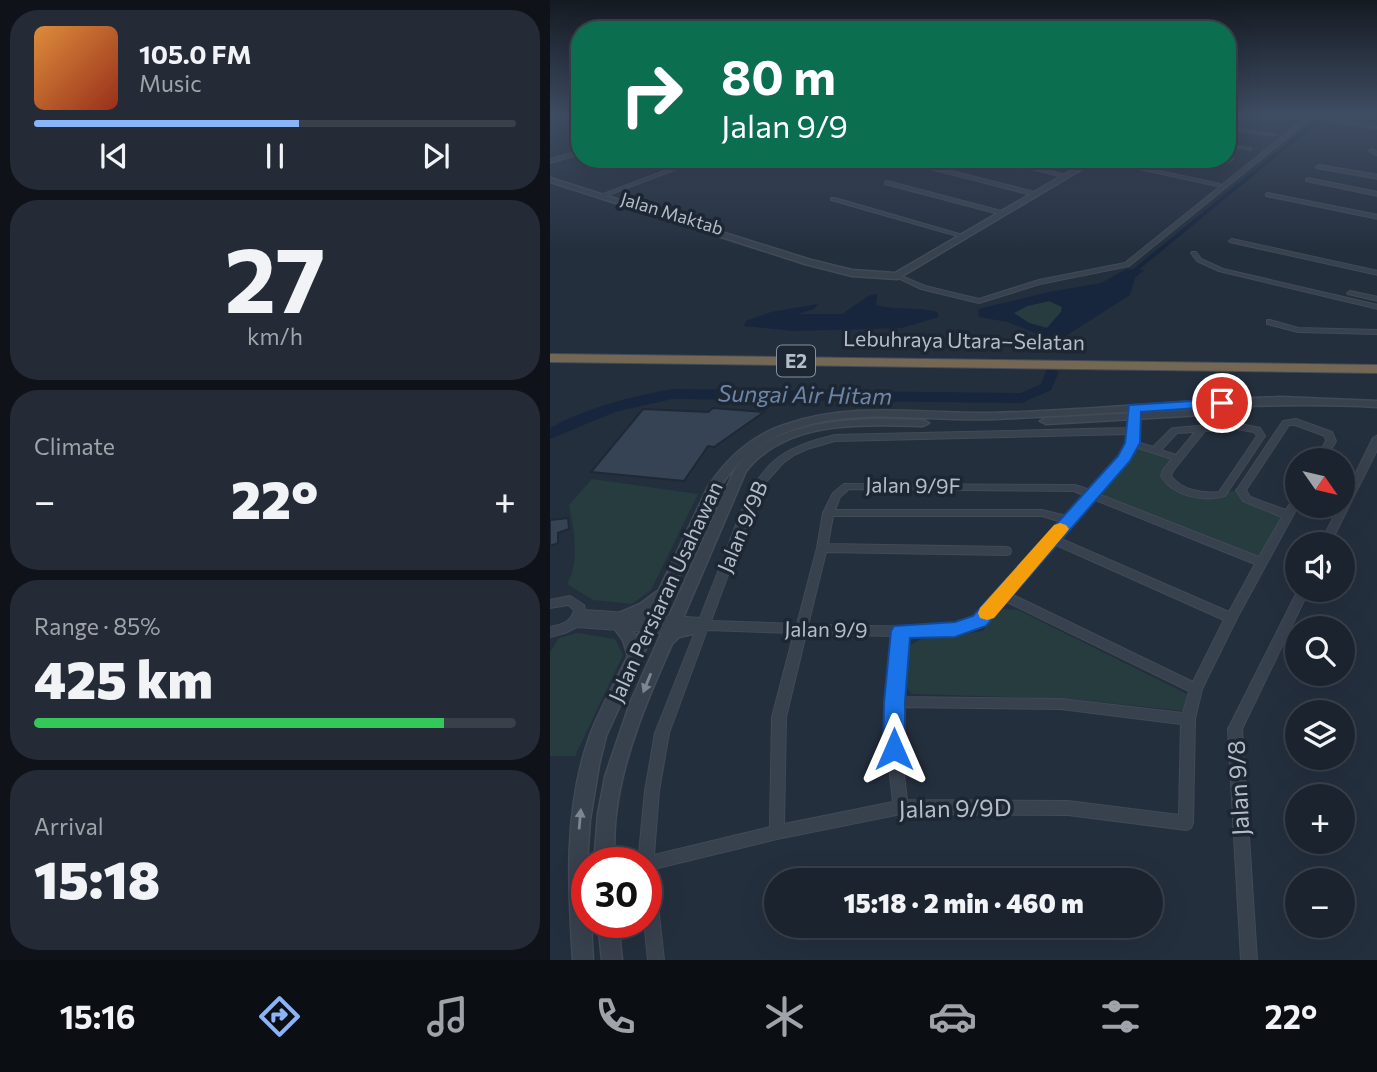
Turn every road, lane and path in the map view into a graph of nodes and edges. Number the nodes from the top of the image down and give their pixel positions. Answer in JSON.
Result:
{"nodes":[{"id":1,"x":1257,"y":160,"type":"edge"},
{"id":2,"x":1319,"y":167,"type":"dead end"},
{"id":3,"x":676,"y":168,"type":"edge"},
{"id":4,"x":933,"y":168,"type":"edge"},
{"id":5,"x":1033,"y":168,"type":"edge"},
{"id":6,"x":1080,"y":168,"type":"edge"},
{"id":7,"x":1139,"y":168,"type":"edge"},
{"id":8,"x":1369,"y":171,"type":"dead end"},
{"id":9,"x":1378,"y":175,"type":"edge"},
{"id":10,"x":1067,"y":176,"type":"junction"},
{"id":11,"x":550,"y":178,"type":"edge"},
{"id":12,"x":1308,"y":180,"type":"dead end"},
{"id":13,"x":887,"y":183,"type":"dead end"},
{"id":14,"x":1217,"y":184,"type":"dead end"},
{"id":15,"x":1036,"y":194,"type":"junction"},
{"id":16,"x":1378,"y":194,"type":"edge"},
{"id":17,"x":604,"y":195,"type":"junction"},
{"id":18,"x":1268,"y":195,"type":"dead end"},
{"id":19,"x":833,"y":199,"type":"dead end"},
{"id":20,"x":1003,"y":213,"type":"junction"},
{"id":21,"x":1378,"y":217,"type":"edge"},
{"id":22,"x":963,"y":236,"type":"junction"},
{"id":23,"x":1232,"y":241,"type":"dead end"},
{"id":24,"x":1194,"y":253,"type":"dead end"},
{"id":25,"x":1378,"y":273,"type":"edge"},
{"id":26,"x":899,"y":276,"type":"junction"},
{"id":27,"x":1350,"y":293,"type":"dead end"},
{"id":28,"x":1378,"y":299,"type":"edge"},
{"id":29,"x":1378,"y":307,"type":"edge"},
{"id":30,"x":1270,"y":322,"type":"dead end"},
{"id":31,"x":1378,"y":332,"type":"edge"},
{"id":32,"x":550,"y":348,"type":"edge"},
{"id":33,"x":1378,"y":357,"type":"edge"},
{"id":34,"x":550,"y":358,"type":"edge"},
{"id":35,"x":1039,"y":358,"type":"junction"},
{"id":36,"x":1061,"y":358,"type":"junction"},
{"id":37,"x":1378,"y":369,"type":"edge"},
{"id":38,"x":1378,"y":404,"type":"edge"},
{"id":39,"x":1378,"y":411,"type":"edge"},
{"id":40,"x":1134,"y":413,"type":"junction"},
{"id":41,"x":1202,"y":429,"type":"junction"},
{"id":42,"x":1133,"y":437,"type":"junction"},
{"id":43,"x":1378,"y":438,"type":"edge"},
{"id":44,"x":1327,"y":448,"type":"edge"},
{"id":45,"x":1155,"y":450,"type":"junction"},
{"id":46,"x":1177,"y":458,"type":"junction"},
{"id":47,"x":1091,"y":493,"type":"junction"},
{"id":48,"x":828,"y":513,"type":"junction"},
{"id":49,"x":1285,"y":514,"type":"edge"},
{"id":50,"x":1286,"y":518,"type":"edge"},
{"id":51,"x":1068,"y":520,"type":"junction"},
{"id":52,"x":1331,"y":532,"type":"edge"},
{"id":53,"x":1052,"y":539,"type":"junction"},
{"id":54,"x":822,"y":548,"type":"junction"},
{"id":55,"x":1006,"y":551,"type":"dead end"},
{"id":56,"x":1261,"y":562,"type":"junction"},
{"id":57,"x":668,"y":589,"type":"junction"},
{"id":58,"x":1003,"y":594,"type":"junction"},
{"id":59,"x":1297,"y":602,"type":"edge"},
{"id":60,"x":550,"y":604,"type":"edge"},
{"id":61,"x":577,"y":618,"type":"junction"},
{"id":62,"x":1231,"y":618,"type":"junction"},
{"id":63,"x":622,"y":621,"type":"junction"},
{"id":64,"x":652,"y":624,"type":"junction"},
{"id":65,"x":671,"y":624,"type":"junction"},
{"id":66,"x":697,"y":629,"type":"junction"},
{"id":67,"x":800,"y":630,"type":"junction"},
{"id":68,"x":901,"y":631,"type":"junction"},
{"id":69,"x":551,"y":634,"type":"edge"},
{"id":70,"x":636,"y":658,"type":"junction"},
{"id":71,"x":1196,"y":690,"type":"junction"},
{"id":72,"x":894,"y":702,"type":"junction"},
{"id":73,"x":1188,"y":719,"type":"junction"},
{"id":74,"x":901,"y":807,"type":"junction"},
{"id":75,"x":777,"y":832,"type":"junction"},
{"id":76,"x":605,"y":847,"type":"edge"},
{"id":77,"x":647,"y":847,"type":"edge"},
{"id":78,"x":662,"y":860,"type":"edge"},
{"id":79,"x":610,"y":938,"type":"edge"},
{"id":80,"x":654,"y":938,"type":"edge"},
{"id":81,"x":583,"y":960,"type":"edge"},
{"id":82,"x":612,"y":960,"type":"edge"},
{"id":83,"x":656,"y":960,"type":"edge"},
{"id":84,"x":1249,"y":960,"type":"edge"}],
"edges":[{"from":1,"to":26,"type":"street"},
{"from":2,"to":9,"type":"street"},
{"from":3,"to":17,"type":"street"},
{"from":4,"to":15,"type":"street"},
{"from":5,"to":10,"type":"street"},
{"from":6,"to":10,"type":"street"},
{"from":7,"to":14,"type":"street"},
{"from":8,"to":9,"type":"street"},
{"from":10,"to":15,"type":"street"},
{"from":11,"to":17,"type":"street","name":"Jalan Maktab"},
{"from":12,"to":16,"type":"street"},
{"from":13,"to":20,"type":"street"},
{"from":15,"to":20,"type":"street"},
{"from":17,"to":26,"type":"street","name":"Jalan Maktab"},
{"from":18,"to":21,"type":"street"},
{"from":19,"to":22,"type":"street"},
{"from":20,"to":22,"type":"street"},
{"from":22,"to":26,"type":"street"},
{"from":23,"to":25,"type":"street"},
{"from":24,"to":29,"type":"street"},
{"from":27,"to":28,"type":"street"},
{"from":30,"to":31,"type":"street"},
{"from":32,"to":35,"type":"highway","name":"Lebuhraya Utara–Selatan","number":"E2"},
{"from":33,"to":36,"type":"highway","name":"Lebuhraya Utara–Selatan","number":"E2"},
{"from":34,"to":35,"type":"highway","name":"Lebuhraya Utara–Selatan","number":"E2"},
{"from":35,"to":36,"type":"highway","name":"Lebuhraya Utara–Selatan","number":"E2"},
{"from":36,"to":37,"type":"highway","name":"Lebuhraya Utara–Selatan","number":"E2"},
{"from":38,"to":40,"type":"street","name":"Jalan Persiaran Usahawan"},
{"from":39,"to":40,"type":"street","name":"Jalan Persiaran Usahawan"},
{"from":40,"to":42,"type":"street"},
{"from":40,"to":57,"type":"street","name":"Jalan Persiaran Usahawan"},
{"from":40,"to":65,"type":"street","name":"Jalan Persiaran Usahawan"},
{"from":41,"to":45,"type":"street"},
{"from":41,"to":46,"type":"street"},
{"from":41,"to":46,"type":"street"},
{"from":42,"to":45,"type":"street","name":"Jalan 9/9B"},
{"from":42,"to":47,"type":"street","name":"Jalan 9/9"},
{"from":42,"to":66,"type":"street","name":"Jalan 9/9B"},
{"from":43,"to":52,"type":"street"},
{"from":44,"to":49,"type":"street"},
{"from":45,"to":46,"type":"street","name":"Jalan 9/9B"},
{"from":47,"to":48,"type":"street","name":"Jalan 9/9F"},
{"from":47,"to":51,"type":"street","name":"Jalan 9/9"},
{"from":47,"to":56,"type":"street","name":"Jalan 9/9F"},
{"from":48,"to":51,"type":"street"},
{"from":48,"to":54,"type":"street","name":"Jalan 9/9F"},
{"from":50,"to":56,"type":"street"},
{"from":51,"to":53,"type":"street","name":"Jalan 9/9"},
{"from":53,"to":58,"type":"street","name":"Jalan 9/9"},
{"from":53,"to":62,"type":"street"},
{"from":54,"to":55,"type":"street"},
{"from":54,"to":67,"type":"street","name":"Jalan 9/9F"},
{"from":56,"to":62,"type":"street"},
{"from":57,"to":63,"type":"street"},
{"from":57,"to":64,"type":"street","name":"Jalan Persiaran Usahawan"},
{"from":58,"to":68,"type":"street","name":"Jalan 9/9"},
{"from":58,"to":71,"type":"street"},
{"from":59,"to":84,"type":"street","name":"Jalan 9/8"},
{"from":60,"to":61,"type":"street"},
{"from":61,"to":63,"type":"street"},
{"from":61,"to":69,"type":"street"},
{"from":62,"to":71,"type":"street"},
{"from":63,"to":64,"type":"street"},
{"from":63,"to":70,"type":"street"},
{"from":64,"to":65,"type":"street"},
{"from":64,"to":70,"type":"street","name":"Jalan Persiaran Usahawan"},
{"from":65,"to":66,"type":"street"},
{"from":65,"to":66,"type":"street"},
{"from":65,"to":76,"type":"street","name":"Jalan Persiaran Usahawan","one_way":true},
{"from":66,"to":67,"type":"street","name":"Jalan 9/9"},
{"from":66,"to":77,"type":"street","name":"Jalan 9/9B"},
{"from":67,"to":68,"type":"street","name":"Jalan 9/9"},
{"from":67,"to":75,"type":"street","name":"Jalan 9/9F"},
{"from":68,"to":72,"type":"street"},
{"from":81,"to":70,"type":"street","name":"Jalan Persiaran Usahawan","one_way":true},
{"from":71,"to":73,"type":"street"},
{"from":72,"to":73,"type":"street"},
{"from":72,"to":74,"type":"street"},
{"from":73,"to":74,"type":"street","name":"Jalan 9/9D"},
{"from":74,"to":75,"type":"street","name":"Jalan 9/9D"},
{"from":75,"to":78,"type":"street","name":"Jalan 9/9D"},
{"from":79,"to":82,"type":"street"},
{"from":80,"to":83,"type":"street","name":"Jalan 9/9B"}]}
